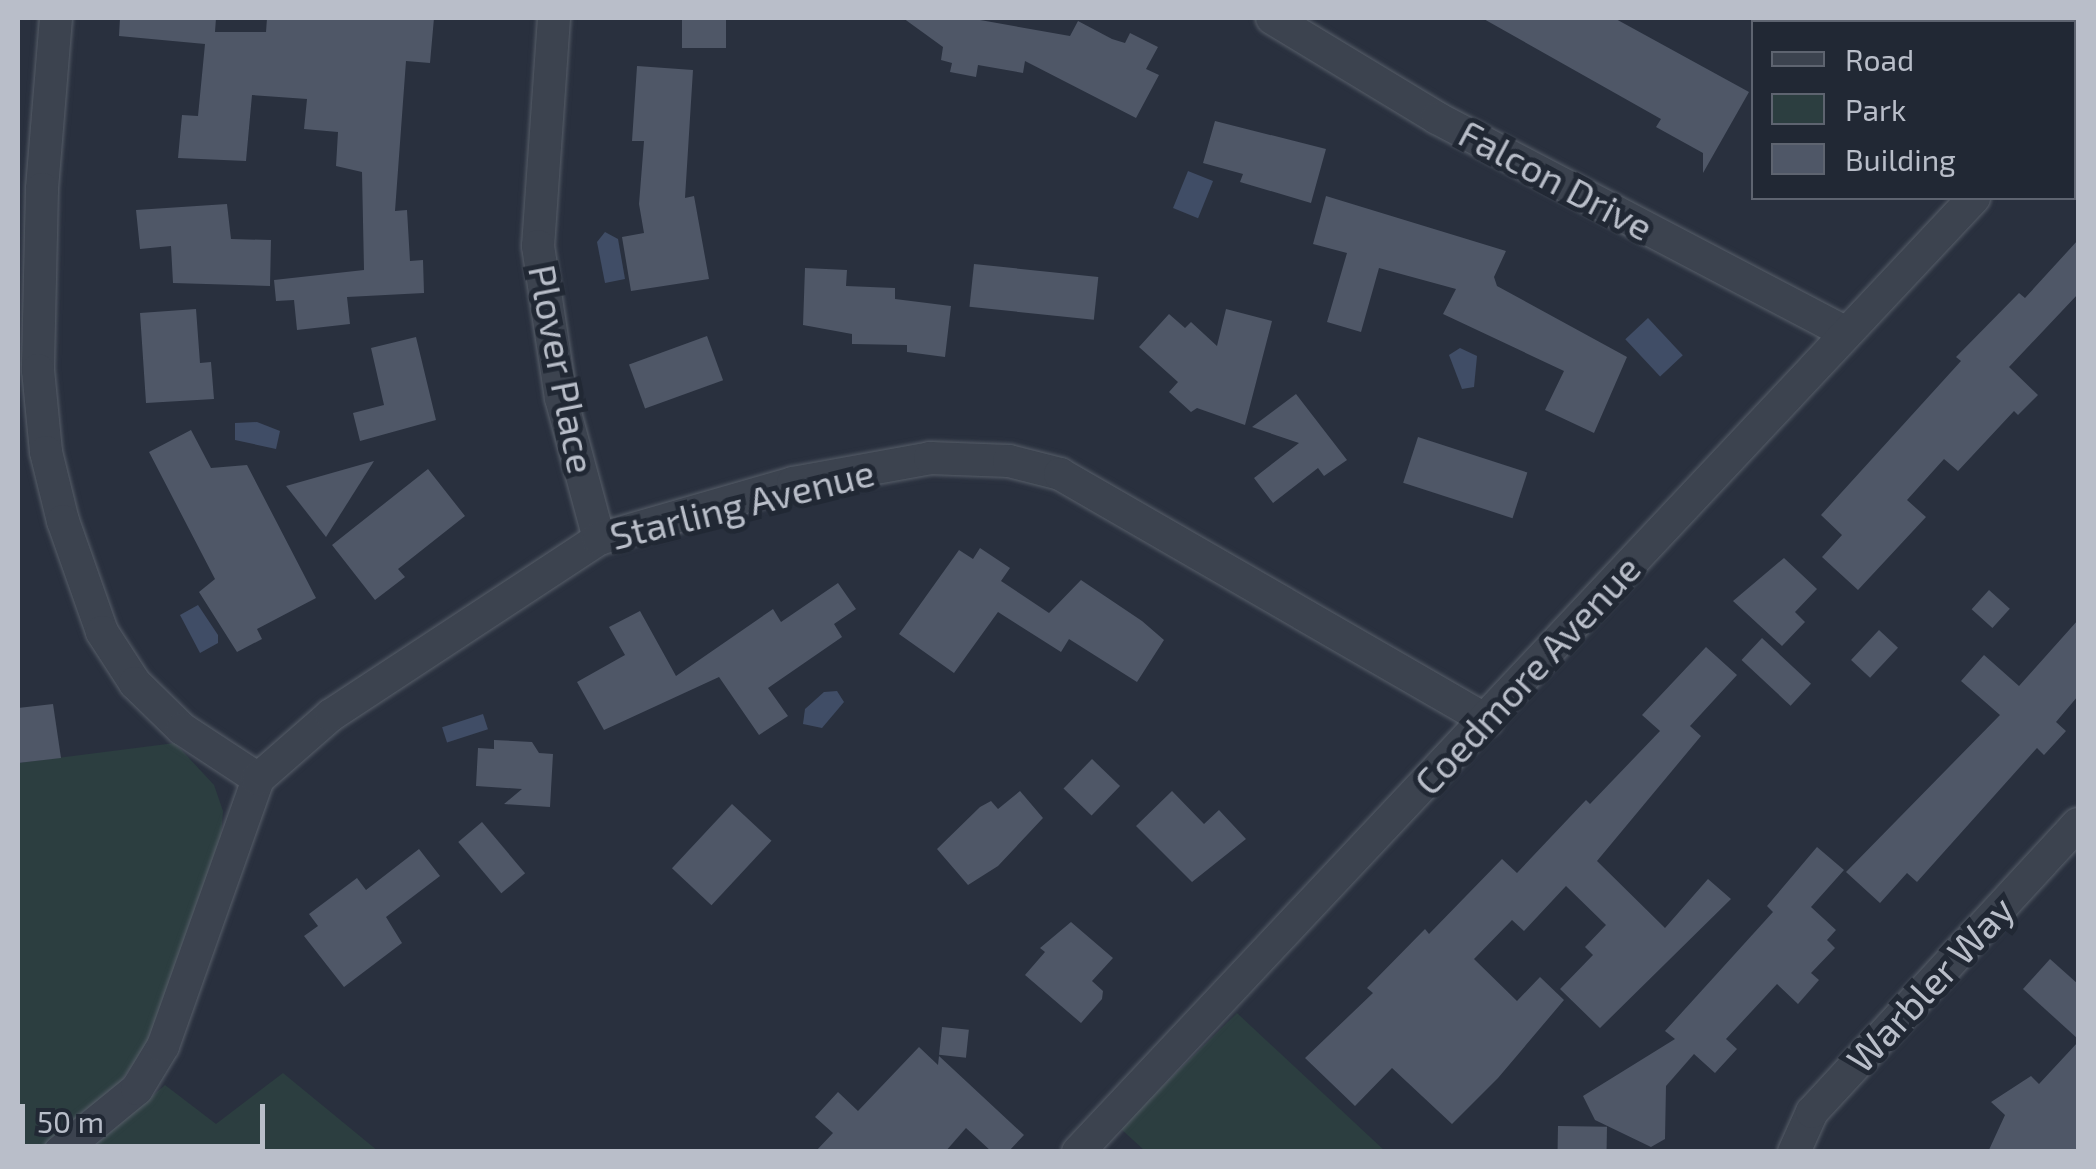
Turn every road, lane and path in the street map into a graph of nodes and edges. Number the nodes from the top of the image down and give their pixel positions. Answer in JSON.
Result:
{"nodes":[{"id":1,"x":56,"y":18,"type":"edge"},
{"id":2,"x":554,"y":18,"type":"edge"},
{"id":3,"x":1272,"y":18,"type":"edge"},
{"id":4,"x":1972,"y":200,"type":"edge"},
{"id":5,"x":1845,"y":332,"type":"junction"},
{"id":6,"x":599,"y":538,"type":"junction"},
{"id":7,"x":1486,"y":721,"type":"junction"},
{"id":8,"x":258,"y":779,"type":"junction"},
{"id":9,"x":2078,"y":824,"type":"edge"},
{"id":10,"x":60,"y":1152,"type":"edge"},
{"id":11,"x":1078,"y":1152,"type":"edge"},
{"id":12,"x":1794,"y":1152,"type":"edge"}],
"edges":[{"from":1,"to":8,"type":"street"},
{"from":2,"to":6,"type":"street","name":"Plover Place"},
{"from":3,"to":5,"type":"street","name":"Falcon Drive"},
{"from":4,"to":5,"type":"street","name":"Coedmore Avenue"},
{"from":5,"to":7,"type":"street","name":"Coedmore Avenue"},
{"from":6,"to":7,"type":"street","name":"Starling Avenue"},
{"from":6,"to":8,"type":"street","name":"Starling Avenue"},
{"from":7,"to":11,"type":"street","name":"Coedmore Avenue"},
{"from":8,"to":10,"type":"street","name":"Starling Avenue"},
{"from":9,"to":12,"type":"street","name":"Warbler Way"}]}
